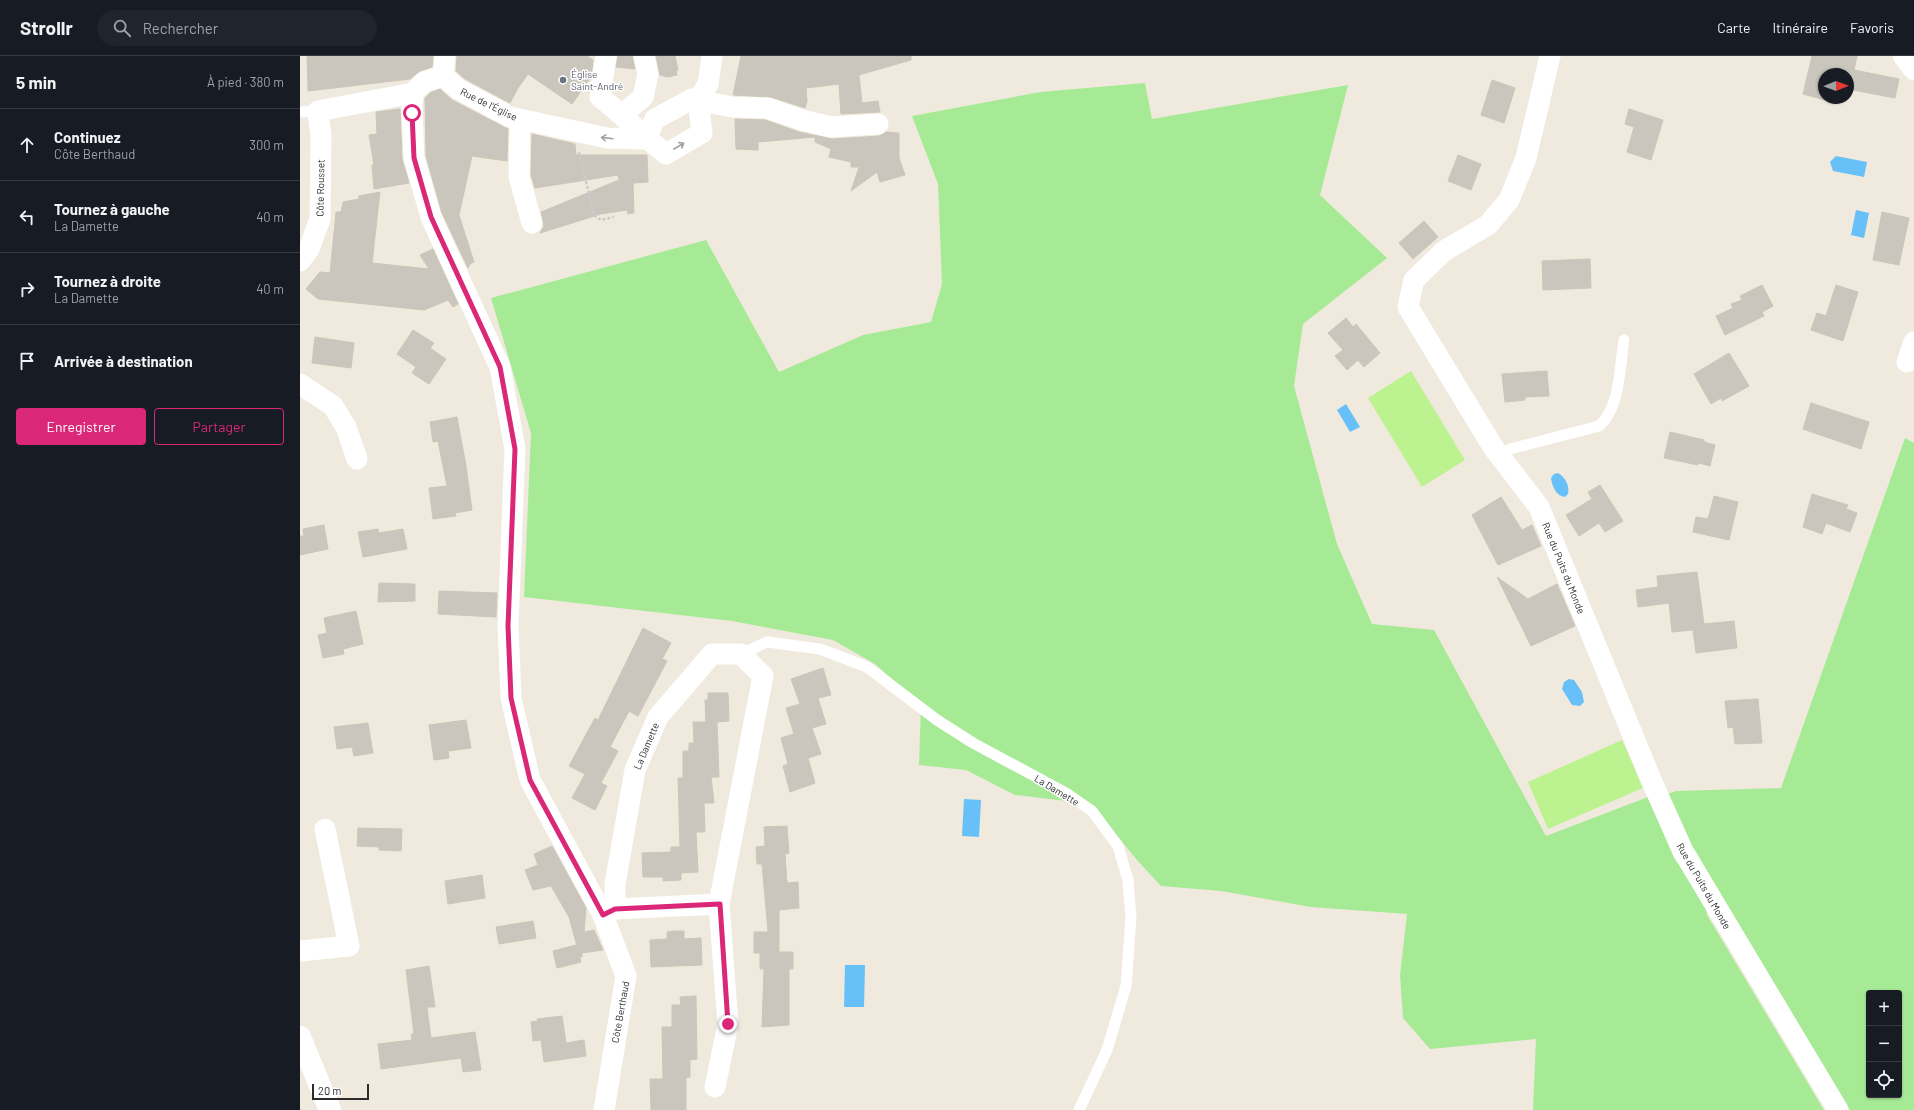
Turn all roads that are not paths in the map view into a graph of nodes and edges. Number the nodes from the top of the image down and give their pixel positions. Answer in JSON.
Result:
{"nodes":[{"id":1,"x":606,"y":56,"type":"edge"},
{"id":2,"x":644,"y":56,"type":"edge"},
{"id":3,"x":712,"y":56,"type":"edge"},
{"id":4,"x":1550,"y":56,"type":"edge"},
{"id":5,"x":444,"y":66,"type":"edge"},
{"id":6,"x":413,"y":93,"type":"junction"},
{"id":7,"x":698,"y":100,"type":"junction"},
{"id":8,"x":309,"y":112,"type":"edge"},
{"id":9,"x":622,"y":115,"type":"junction"},
{"id":10,"x":520,"y":120,"type":"junction"},
{"id":11,"x":878,"y":124,"type":"dead end"},
{"id":12,"x":646,"y":139,"type":"junction"},
{"id":13,"x":532,"y":223,"type":"dead end"},
{"id":14,"x":300,"y":261,"type":"edge"},
{"id":15,"x":1624,"y":340,"type":"dead end"},
{"id":16,"x":1914,"y":342,"type":"edge"},
{"id":17,"x":1907,"y":362,"type":"dead end"},
{"id":18,"x":300,"y":384,"type":"edge"},
{"id":19,"x":1501,"y":457,"type":"junction"},
{"id":20,"x":357,"y":459,"type":"dead end"},
{"id":21,"x":741,"y":654,"type":"junction"},
{"id":22,"x":325,"y":829,"type":"dead end"},
{"id":23,"x":720,"y":904,"type":"junction"},
{"id":24,"x":609,"y":912,"type":"junction"},
{"id":25,"x":300,"y":951,"type":"edge"},
{"id":26,"x":300,"y":1037,"type":"edge"},
{"id":27,"x":715,"y":1087,"type":"dead end"},
{"id":28,"x":330,"y":1110,"type":"edge"},
{"id":29,"x":604,"y":1110,"type":"edge"},
{"id":30,"x":1078,"y":1110,"type":"edge"},
{"id":31,"x":1838,"y":1110,"type":"edge"}],
"edges":[{"from":1,"to":9,"type":"street"},
{"from":2,"to":9,"type":"street"},
{"from":3,"to":7,"type":"street"},
{"from":4,"to":19,"type":"street","name":"Rue du Puits du Monde"},
{"from":5,"to":6,"type":"street","name":"Rue de l'Église"},
{"from":5,"to":10,"type":"street","name":"Rue de l'Église"},
{"from":6,"to":8,"type":"street","name":"Rue de l'Église"},
{"from":6,"to":24,"type":"street","name":"Côte Berthaud"},
{"from":7,"to":11,"type":"street"},
{"from":7,"to":12,"type":"street"},
{"from":12,"to":7,"type":"street","one_way":true},
{"from":8,"to":14,"type":"street","name":"Côte Rousset"},
{"from":9,"to":12,"type":"street"},
{"from":12,"to":10,"type":"street","name":"Rue de l'Église","one_way":true},
{"from":10,"to":13,"type":"street"},
{"from":15,"to":19,"type":"lane"},
{"from":16,"to":17,"type":"street"},
{"from":18,"to":20,"type":"street"},
{"from":19,"to":31,"type":"street","name":"Rue du Puits du Monde"},
{"from":21,"to":23,"type":"street"},
{"from":21,"to":24,"type":"street","name":"La Damette"},
{"from":21,"to":30,"type":"lane","name":"La Damette"},
{"from":22,"to":25,"type":"street"},
{"from":23,"to":24,"type":"street"},
{"from":23,"to":27,"type":"street"},
{"from":24,"to":29,"type":"street","name":"Côte Berthaud"},
{"from":26,"to":28,"type":"street"}]}
